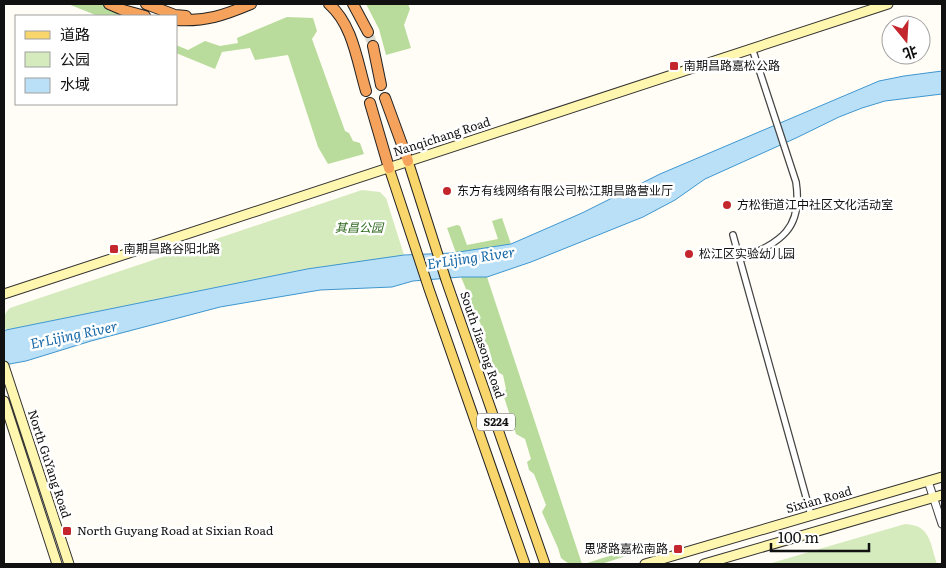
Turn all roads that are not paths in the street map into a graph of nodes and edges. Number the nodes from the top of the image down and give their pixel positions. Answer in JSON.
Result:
{"nodes":[{"id":1,"x":146,"y":4,"type":"edge"},
{"id":2,"x":251,"y":4,"type":"edge"},
{"id":3,"x":329,"y":4,"type":"edge"},
{"id":4,"x":354,"y":4,"type":"edge"},
{"id":5,"x":888,"y":4,"type":"edge"},
{"id":6,"x":114,"y":6,"type":"edge"},
{"id":7,"x":142,"y":15,"type":"edge"},
{"id":8,"x":212,"y":18,"type":"junction"},
{"id":9,"x":178,"y":20,"type":"edge"},
{"id":10,"x":368,"y":32,"type":"tunnel mouth"},
{"id":11,"x":373,"y":46,"type":"tunnel mouth"},
{"id":12,"x":752,"y":48,"type":"junction"},
{"id":13,"x":381,"y":85,"type":"dead end"},
{"id":14,"x":366,"y":90,"type":"dead end"},
{"id":15,"x":386,"y":98,"type":"dead end"},
{"id":16,"x":370,"y":103,"type":"dead end"},
{"id":17,"x":408,"y":161,"type":"junction"},
{"id":18,"x":390,"y":168,"type":"junction"},
{"id":19,"x":733,"y":235,"type":"dead end"},
{"id":20,"x":741,"y":259,"type":"junction"},
{"id":21,"x":4,"y":294,"type":"edge"},
{"id":22,"x":4,"y":368,"type":"edge"},
{"id":23,"x":4,"y":401,"type":"edge"},
{"id":24,"x":942,"y":477,"type":"edge"},
{"id":25,"x":928,"y":481,"type":"junction"},
{"id":26,"x":938,"y":496,"type":"edge"},
{"id":27,"x":811,"y":515,"type":"junction"},
{"id":28,"x":942,"y":524,"type":"edge"},
{"id":29,"x":57,"y":564,"type":"edge"},
{"id":30,"x":69,"y":564,"type":"edge"},
{"id":31,"x":525,"y":564,"type":"edge"},
{"id":32,"x":545,"y":564,"type":"edge"},
{"id":33,"x":645,"y":564,"type":"edge"},
{"id":34,"x":704,"y":564,"type":"edge"}],
"edges":[{"from":1,"to":8,"type":"highway"},
{"from":2,"to":8,"type":"highway"},
{"from":3,"to":14,"type":"highway"},
{"from":4,"to":10,"type":"highway"},
{"from":5,"to":12,"type":"main road","name":"Nanqichang Road"},
{"from":6,"to":7,"type":"highway"},
{"from":8,"to":9,"type":"highway"},
{"from":11,"to":13,"type":"highway"},
{"from":12,"to":17,"type":"main road","name":"Nanqichang Road"},
{"from":12,"to":20,"type":"street"},
{"from":15,"to":17,"type":"highway"},
{"from":16,"to":18,"type":"highway"},
{"from":17,"to":18,"type":"main road","name":"Nanqichang Road"},
{"from":17,"to":32,"type":"main road","name":"South Jiasong Road","number":"S224"},
{"from":18,"to":21,"type":"main road","name":"Nanqichang Road"},
{"from":18,"to":31,"type":"main road","number":"S224"},
{"from":19,"to":20,"type":"street"},
{"from":20,"to":27,"type":"street"},
{"from":22,"to":30,"type":"main road","name":"North GuYang Road"},
{"from":23,"to":29,"type":"main road","name":"North GuYang Road"},
{"from":24,"to":25,"type":"main road","name":"Sixian Road"},
{"from":25,"to":26,"type":"street"},
{"from":25,"to":27,"type":"main road","name":"Sixian Road"},
{"from":26,"to":28,"type":"street"},
{"from":26,"to":34,"type":"main road"},
{"from":27,"to":33,"type":"main road","name":"Sixian Road"}]}
